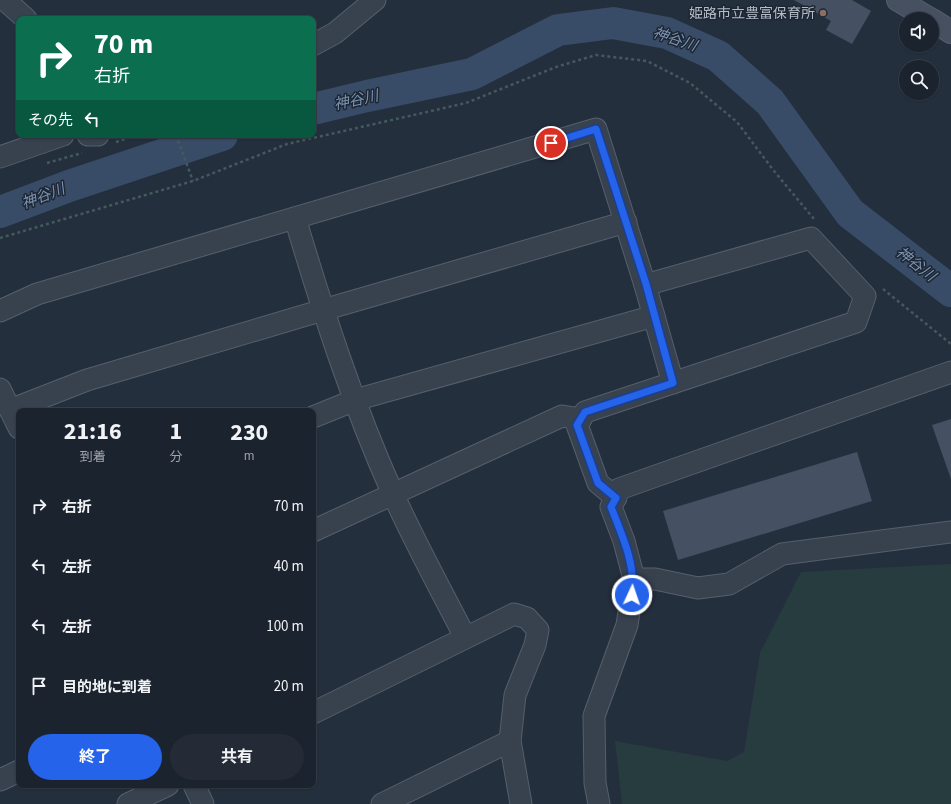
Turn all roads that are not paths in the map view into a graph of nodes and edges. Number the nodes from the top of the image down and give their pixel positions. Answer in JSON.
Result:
{"nodes":[{"id":1,"x":5,"y":0,"type":"edge"},
{"id":2,"x":375,"y":0,"type":"edge"},
{"id":3,"x":898,"y":0,"type":"edge"},
{"id":4,"x":918,"y":12,"type":"edge"},
{"id":5,"x":23,"y":16,"type":"edge"},
{"id":6,"x":939,"y":25,"type":"edge"},
{"id":7,"x":951,"y":32,"type":"edge"},
{"id":8,"x":316,"y":43,"type":"edge"},
{"id":9,"x":53,"y":138,"type":"edge"},
{"id":10,"x":106,"y":139,"type":"edge"},
{"id":11,"x":37,"y":143,"type":"junction"},
{"id":12,"x":86,"y":144,"type":"edge"},
{"id":13,"x":0,"y":157,"type":"edge"},
{"id":14,"x":0,"y":166,"type":"edge"},
{"id":15,"x":295,"y":218,"type":"junction"},
{"id":16,"x":626,"y":222,"type":"junction"},
{"id":17,"x":646,"y":284,"type":"junction"},
{"id":18,"x":323,"y":310,"type":"junction"},
{"id":19,"x":0,"y":311,"type":"edge"},
{"id":20,"x":654,"y":316,"type":"junction"},
{"id":21,"x":951,"y":372,"type":"edge"},
{"id":22,"x":673,"y":383,"type":"junction"},
{"id":23,"x":0,"y":390,"type":"edge"},
{"id":24,"x":355,"y":400,"type":"junction"},
{"id":25,"x":35,"y":408,"type":"edge"},
{"id":26,"x":316,"y":416,"type":"edge"},
{"id":27,"x":581,"y":418,"type":"junction"},
{"id":28,"x":15,"y":419,"type":"edge"},
{"id":29,"x":393,"y":494,"type":"junction"},
{"id":30,"x":616,"y":498,"type":"junction"},
{"id":31,"x":316,"y":530,"type":"edge"},
{"id":32,"x":951,"y":532,"type":"edge"},
{"id":33,"x":634,"y":579,"type":"junction"},
{"id":34,"x":465,"y":637,"type":"junction"},
{"id":35,"x":316,"y":712,"type":"edge"},
{"id":36,"x":510,"y":741,"type":"junction"},
{"id":37,"x":16,"y":772,"type":"edge"},
{"id":38,"x":0,"y":780,"type":"edge"},
{"id":39,"x":162,"y":788,"type":"edge"},
{"id":40,"x":195,"y":788,"type":"edge"},
{"id":41,"x":128,"y":804,"type":"edge"},
{"id":42,"x":203,"y":804,"type":"edge"},
{"id":43,"x":382,"y":804,"type":"edge"},
{"id":44,"x":521,"y":804,"type":"edge"},
{"id":45,"x":599,"y":804,"type":"edge"}],
"edges":[{"from":1,"to":5,"type":"street"},
{"from":2,"to":8,"type":"street"},
{"from":3,"to":4,"type":"main road"},
{"from":6,"to":7,"type":"main road"},
{"from":9,"to":11,"type":"street"},
{"from":10,"to":12,"type":"street"},
{"from":11,"to":13,"type":"street"},
{"from":11,"to":14,"type":"street"},
{"from":15,"to":16,"type":"street"},
{"from":15,"to":18,"type":"street"},
{"from":15,"to":19,"type":"street"},
{"from":16,"to":17,"type":"street"},
{"from":16,"to":18,"type":"street"},
{"from":17,"to":20,"type":"street"},
{"from":17,"to":22,"type":"street"},
{"from":18,"to":24,"type":"street"},
{"from":18,"to":25,"type":"street"},
{"from":20,"to":22,"type":"street"},
{"from":20,"to":24,"type":"street"},
{"from":21,"to":30,"type":"street"},
{"from":22,"to":27,"type":"street"},
{"from":23,"to":28,"type":"street"},
{"from":24,"to":26,"type":"street"},
{"from":24,"to":29,"type":"street"},
{"from":27,"to":29,"type":"street"},
{"from":27,"to":30,"type":"street"},
{"from":29,"to":31,"type":"street"},
{"from":29,"to":34,"type":"street"},
{"from":30,"to":33,"type":"street"},
{"from":32,"to":33,"type":"street"},
{"from":33,"to":45,"type":"street"},
{"from":34,"to":35,"type":"street"},
{"from":34,"to":36,"type":"street"},
{"from":36,"to":43,"type":"street"},
{"from":36,"to":44,"type":"street"},
{"from":37,"to":38,"type":"street"},
{"from":39,"to":41,"type":"street"},
{"from":40,"to":42,"type":"street"}]}
